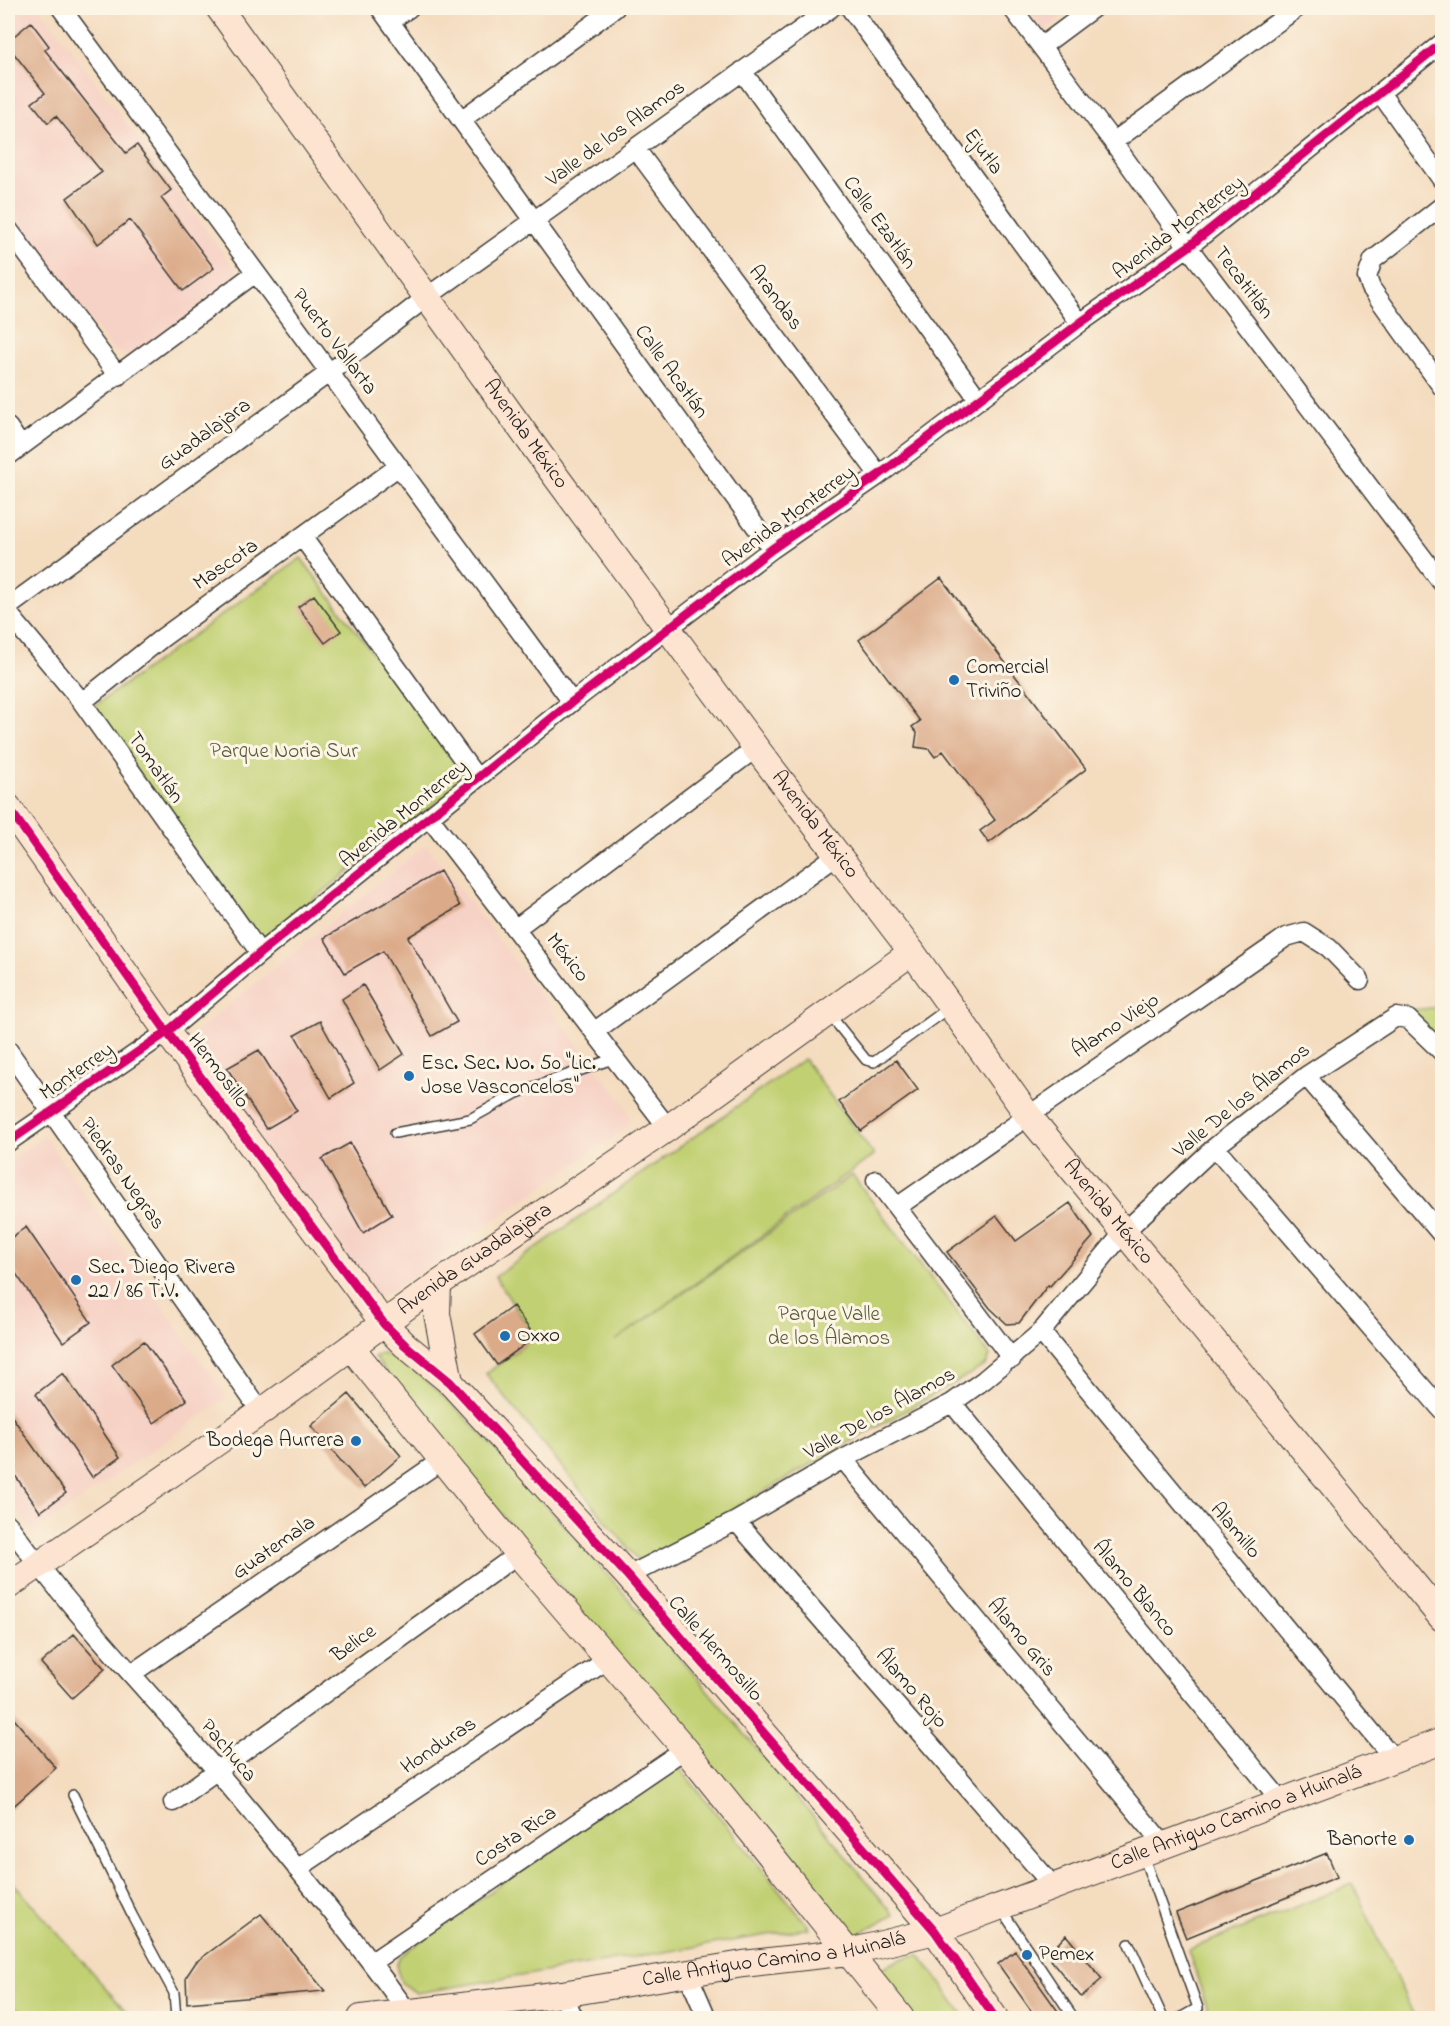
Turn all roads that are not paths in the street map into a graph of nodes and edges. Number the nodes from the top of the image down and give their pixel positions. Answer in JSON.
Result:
{"nodes":[{"id":1,"x":61,"y":8,"type":"edge"},
{"id":2,"x":219,"y":8,"type":"edge"},
{"id":3,"x":409,"y":8,"type":"edge"},
{"id":4,"x":615,"y":8,"type":"edge"},
{"id":5,"x":831,"y":8,"type":"edge"},
{"id":6,"x":850,"y":8,"type":"edge"},
{"id":7,"x":1012,"y":8,"type":"edge"},
{"id":8,"x":1093,"y":8,"type":"edge"},
{"id":9,"x":1297,"y":8,"type":"edge"},
{"id":10,"x":385,"y":14,"type":"edge"},
{"id":11,"x":1443,"y":44,"type":"edge"},
{"id":12,"x":1042,"y":46,"type":"junction"},
{"id":13,"x":742,"y":71,"type":"junction"},
{"id":14,"x":1381,"y":94,"type":"junction"},
{"id":15,"x":461,"y":120,"type":"junction"},
{"id":16,"x":1113,"y":142,"type":"junction"},
{"id":17,"x":635,"y":148,"type":"junction"},
{"id":18,"x":1443,"y":180,"type":"edge"},
{"id":19,"x":1443,"y":206,"type":"edge"},
{"id":20,"x":533,"y":221,"type":"junction"},
{"id":21,"x":8,"y":229,"type":"edge"},
{"id":22,"x":1188,"y":247,"type":"junction"},
{"id":23,"x":254,"y":274,"type":"junction"},
{"id":24,"x":427,"y":297,"type":"junction"},
{"id":25,"x":1080,"y":323,"type":"junction"},
{"id":26,"x":330,"y":372,"type":"junction"},
{"id":27,"x":118,"y":376,"type":"junction"},
{"id":28,"x":1443,"y":387,"type":"edge"},
{"id":29,"x":979,"y":400,"type":"junction"},
{"id":30,"x":8,"y":427,"type":"edge"},
{"id":31,"x":14,"y":451,"type":"edge"},
{"id":32,"x":399,"y":466,"type":"junction"},
{"id":33,"x":879,"y":475,"type":"junction"},
{"id":34,"x":303,"y":538,"type":"junction"},
{"id":35,"x":772,"y":549,"type":"junction"},
{"id":36,"x":1443,"y":583,"type":"edge"},
{"id":37,"x":8,"y":607,"type":"edge"},
{"id":38,"x":8,"y":613,"type":"edge"},
{"id":39,"x":669,"y":628,"type":"junction"},
{"id":40,"x":82,"y":702,"type":"junction"},
{"id":41,"x":572,"y":702,"type":"junction"},
{"id":42,"x":756,"y":748,"type":"junction"},
{"id":43,"x":477,"y":777,"type":"junction"},
{"id":44,"x":8,"y":807,"type":"edge"},
{"id":45,"x":429,"y":817,"type":"junction"},
{"id":46,"x":838,"y":854,"type":"junction"},
{"id":47,"x":880,"y":909,"type":"junction"},
{"id":48,"x":515,"y":928,"type":"junction"},
{"id":49,"x":912,"y":952,"type":"junction"},
{"id":50,"x":260,"y":953,"type":"junction"},
{"id":51,"x":1360,"y":980,"type":"dead end"},
{"id":52,"x":861,"y":989,"type":"junction"},
{"id":53,"x":951,"y":1006,"type":"junction"},
{"id":54,"x":828,"y":1012,"type":"junction"},
{"id":55,"x":167,"y":1032,"type":"junction"},
{"id":56,"x":595,"y":1032,"type":"junction"},
{"id":57,"x":8,"y":1050,"type":"edge"},
{"id":58,"x":1443,"y":1052,"type":"edge"},
{"id":59,"x":615,"y":1058,"type":"junction"},
{"id":60,"x":1306,"y":1076,"type":"junction"},
{"id":61,"x":51,"y":1112,"type":"junction"},
{"id":62,"x":1028,"y":1114,"type":"junction"},
{"id":63,"x":668,"y":1128,"type":"junction"},
{"id":64,"x":395,"y":1133,"type":"dead end"},
{"id":65,"x":8,"y":1142,"type":"edge"},
{"id":66,"x":1215,"y":1147,"type":"junction"},
{"id":67,"x":876,"y":1180,"type":"dead end"},
{"id":68,"x":897,"y":1207,"type":"junction"},
{"id":69,"x":1124,"y":1232,"type":"junction"},
{"id":70,"x":1443,"y":1235,"type":"edge"},
{"id":71,"x":438,"y":1284,"type":"junction"},
{"id":72,"x":384,"y":1324,"type":"junction"},
{"id":73,"x":1041,"y":1332,"type":"junction"},
{"id":74,"x":351,"y":1347,"type":"junction"},
{"id":75,"x":1012,"y":1359,"type":"junction"},
{"id":76,"x":450,"y":1382,"type":"junction"},
{"id":77,"x":952,"y":1403,"type":"junction"},
{"id":78,"x":1443,"y":1410,"type":"edge"},
{"id":79,"x":261,"y":1412,"type":"junction"},
{"id":80,"x":843,"y":1459,"type":"junction"},
{"id":81,"x":442,"y":1460,"type":"junction"},
{"id":82,"x":736,"y":1521,"type":"junction"},
{"id":83,"x":8,"y":1524,"type":"edge"},
{"id":84,"x":518,"y":1554,"type":"junction"},
{"id":85,"x":38,"y":1566,"type":"junction"},
{"id":86,"x":628,"y":1576,"type":"junction"},
{"id":87,"x":8,"y":1586,"type":"edge"},
{"id":88,"x":1443,"y":1618,"type":"edge"},
{"id":89,"x":607,"y":1660,"type":"junction"},
{"id":90,"x":131,"y":1674,"type":"junction"},
{"id":91,"x":1442,"y":1738,"type":"edge"},
{"id":92,"x":685,"y":1749,"type":"junction"},
{"id":93,"x":1394,"y":1759,"type":"junction"},
{"id":94,"x":216,"y":1770,"type":"junction"},
{"id":95,"x":73,"y":1795,"type":"dead end"},
{"id":96,"x":172,"y":1802,"type":"dead end"},
{"id":97,"x":1282,"y":1802,"type":"junction"},
{"id":98,"x":1153,"y":1849,"type":"junction"},
{"id":99,"x":297,"y":1869,"type":"junction"},
{"id":100,"x":1053,"y":1887,"type":"junction"},
{"id":101,"x":999,"y":1906,"type":"junction"},
{"id":102,"x":935,"y":1931,"type":"junction"},
{"id":103,"x":1129,"y":1944,"type":"dead end"},
{"id":104,"x":849,"y":1952,"type":"junction"},
{"id":105,"x":372,"y":1962,"type":"junction"},
{"id":106,"x":687,"y":1972,"type":"junction"},
{"id":107,"x":562,"y":1994,"type":"junction"},
{"id":108,"x":420,"y":2014,"type":"edge"},
{"id":109,"x":176,"y":2019,"type":"edge"},
{"id":110,"x":361,"y":2019,"type":"edge"},
{"id":111,"x":574,"y":2019,"type":"edge"},
{"id":112,"x":707,"y":2019,"type":"edge"},
{"id":113,"x":901,"y":2019,"type":"edge"},
{"id":114,"x":995,"y":2019,"type":"edge"},
{"id":115,"x":1065,"y":2019,"type":"edge"},
{"id":116,"x":1163,"y":2019,"type":"edge"},
{"id":117,"x":1180,"y":2019,"type":"edge"}],
"edges":[{"from":1,"to":23,"type":"street","name":"Puerto Vallarta"},
{"from":2,"to":24,"type":"street","name":"Avenida México"},
{"from":3,"to":10,"type":"street"},
{"from":4,"to":15,"type":"street"},
{"from":5,"to":13,"type":"street","name":"Valle de los Alamos"},
{"from":6,"to":25,"type":"street","name":"Ejutla"},
{"from":7,"to":12,"type":"street","name":"Tecatitlán"},
{"from":8,"to":12,"type":"street"},
{"from":9,"to":16,"type":"street"},
{"from":10,"to":15,"type":"street","name":"Calle Acatlán"},
{"from":11,"to":14,"type":"street","name":"Avenida Monterrey"},
{"from":12,"to":16,"type":"street","name":"Tecatitlán"},
{"from":13,"to":17,"type":"street","name":"Valle de los Alamos"},
{"from":13,"to":29,"type":"street","name":"Calle Ezatlán"},
{"from":14,"to":18,"type":"street"},
{"from":14,"to":22,"type":"street","name":"Avenida Monterrey"},
{"from":15,"to":20,"type":"street","name":"Calle Acatlán"},
{"from":16,"to":22,"type":"street","name":"Tecatitlán"},
{"from":17,"to":20,"type":"street","name":"Valle de los Alamos"},
{"from":17,"to":33,"type":"street","name":"Arandas"},
{"from":19,"to":28,"type":"street"},
{"from":20,"to":24,"type":"street","name":"Valle de los Alamos"},
{"from":20,"to":35,"type":"street","name":"Calle Acatlán"},
{"from":21,"to":27,"type":"street"},
{"from":22,"to":25,"type":"street","name":"Avenida Monterrey"},
{"from":22,"to":36,"type":"street","name":"Tecatitlán"},
{"from":23,"to":26,"type":"street","name":"Puerto Vallarta"},
{"from":23,"to":27,"type":"street"},
{"from":24,"to":26,"type":"street","name":"Guadalajara"},
{"from":24,"to":39,"type":"street","name":"Avenida México"},
{"from":25,"to":29,"type":"street","name":"Avenida Monterrey"},
{"from":26,"to":32,"type":"street","name":"Puerto Vallarta"},
{"from":26,"to":37,"type":"street","name":"Guadalajara"},
{"from":27,"to":31,"type":"street"},
{"from":29,"to":33,"type":"street","name":"Avenida Monterrey"},
{"from":30,"to":31,"type":"street"},
{"from":32,"to":34,"type":"street","name":"Mascota"},
{"from":32,"to":41,"type":"street","name":"Puerto Vallarta"},
{"from":33,"to":35,"type":"street","name":"Avenida Monterrey"},
{"from":34,"to":40,"type":"street","name":"Mascota"},
{"from":34,"to":43,"type":"street"},
{"from":35,"to":39,"type":"street","name":"Avenida Monterrey"},
{"from":38,"to":40,"type":"street","name":"Tomatlán"},
{"from":39,"to":41,"type":"street","name":"Avenida Monterrey"},
{"from":39,"to":42,"type":"street","name":"Avenida México"},
{"from":40,"to":50,"type":"street","name":"Tomatlán"},
{"from":41,"to":43,"type":"street","name":"Avenida Monterrey"},
{"from":42,"to":46,"type":"street","name":"Avenida México"},
{"from":42,"to":48,"type":"street"},
{"from":43,"to":45,"type":"street","name":"Avenida Monterrey"},
{"from":44,"to":55,"type":"street","name":"Hermosillo"},
{"from":45,"to":48,"type":"street","name":"México"},
{"from":45,"to":50,"type":"street","name":"Avenida Monterrey"},
{"from":46,"to":47,"type":"street","name":"Avenida México"},
{"from":46,"to":56,"type":"street"},
{"from":47,"to":49,"type":"street","name":"Avenida México"},
{"from":47,"to":52,"type":"street"},
{"from":48,"to":56,"type":"street","name":"México"},
{"from":49,"to":52,"type":"street","name":"Avenida Guadalajara"},
{"from":49,"to":53,"type":"street","name":"Avenida México"},
{"from":50,"to":55,"type":"street","name":"Avenida Monterrey"},
{"from":51,"to":62,"type":"street","name":"Álamo Viejo"},
{"from":52,"to":54,"type":"street","name":"Avenida Guadalajara"},
{"from":53,"to":54,"type":"lane"},
{"from":53,"to":62,"type":"street","name":"Avenida México"},
{"from":54,"to":63,"type":"street","name":"Avenida Guadalajara"},
{"from":55,"to":61,"type":"street","name":"Monterrey"},
{"from":55,"to":72,"type":"street","name":"Hermosillo"},
{"from":56,"to":59,"type":"street","name":"México"},
{"from":57,"to":61,"type":"street","name":"Piedras Negras"},
{"from":58,"to":60,"type":"street","name":"Valle De los Álamos"},
{"from":59,"to":63,"type":"street","name":"México"},
{"from":59,"to":64,"type":"lane"},
{"from":60,"to":66,"type":"street","name":"Valle De los Álamos"},
{"from":60,"to":70,"type":"street"},
{"from":61,"to":65,"type":"street","name":"Monterrey"},
{"from":61,"to":79,"type":"street","name":"Piedras Negras"},
{"from":62,"to":68,"type":"street","name":"Álamo Viejo"},
{"from":62,"to":69,"type":"street","name":"Avenida México"},
{"from":63,"to":71,"type":"street","name":"Avenida Guadalajara"},
{"from":66,"to":69,"type":"street","name":"Valle De los Álamos"},
{"from":66,"to":78,"type":"street"},
{"from":67,"to":68,"type":"street"},
{"from":68,"to":75,"type":"street"},
{"from":69,"to":73,"type":"street","name":"Valle De los Álamos"},
{"from":69,"to":88,"type":"street","name":"Avenida México"},
{"from":71,"to":72,"type":"street","name":"Avenida Guadalajara"},
{"from":71,"to":76,"type":"street"},
{"from":72,"to":74,"type":"street","name":"Avenida Guadalajara"},
{"from":72,"to":76,"type":"street","name":"Calle Hermosillo"},
{"from":73,"to":75,"type":"street","name":"Valle De los Álamos"},
{"from":73,"to":93,"type":"street","name":"Alamillo"},
{"from":74,"to":79,"type":"street","name":"Avenida Guadalajara"},
{"from":74,"to":81,"type":"street"},
{"from":75,"to":77,"type":"street","name":"Valle De los Álamos"},
{"from":76,"to":86,"type":"street","name":"Calle Hermosillo"},
{"from":77,"to":80,"type":"street","name":"Valle De los Álamos"},
{"from":77,"to":97,"type":"street","name":"Álamo Blanco"},
{"from":79,"to":85,"type":"street","name":"Avenida Guadalajara"},
{"from":80,"to":82,"type":"street","name":"Valle De los Álamos"},
{"from":80,"to":98,"type":"street","name":"Álamo Gris"},
{"from":81,"to":84,"type":"street"},
{"from":81,"to":90,"type":"street","name":"Guatemala"},
{"from":82,"to":86,"type":"street","name":"Valle De los Álamos"},
{"from":82,"to":100,"type":"street","name":"Álamo Rojo"},
{"from":83,"to":85,"type":"street","name":"Pachuca"},
{"from":84,"to":89,"type":"street"},
{"from":84,"to":94,"type":"street","name":"Belice"},
{"from":85,"to":87,"type":"street","name":"Avenida Guadalajara"},
{"from":85,"to":90,"type":"street","name":"Pachuca"},
{"from":86,"to":102,"type":"street","name":"Calle Hermosillo"},
{"from":89,"to":92,"type":"street"},
{"from":89,"to":99,"type":"street","name":"Honduras"},
{"from":90,"to":94,"type":"street","name":"Pachuca"},
{"from":91,"to":93,"type":"street","name":"Calle Antiguo Camino a Huinalá"},
{"from":92,"to":104,"type":"street"},
{"from":92,"to":105,"type":"street","name":"Costa Rica"},
{"from":93,"to":97,"type":"street","name":"Calle Antiguo Camino a Huinalá"},
{"from":94,"to":96,"type":"street","name":"Belice"},
{"from":94,"to":99,"type":"street","name":"Pachuca"},
{"from":95,"to":109,"type":"lane"},
{"from":97,"to":98,"type":"street","name":"Calle Antiguo Camino a Huinalá"},
{"from":98,"to":100,"type":"street","name":"Calle Antiguo Camino a Huinalá"},
{"from":98,"to":117,"type":"lane"},
{"from":99,"to":105,"type":"street","name":"Pachuca"},
{"from":100,"to":101,"type":"street","name":"Calle Antiguo Camino a Huinalá"},
{"from":101,"to":102,"type":"street","name":"Calle Antiguo Camino a Huinalá"},
{"from":101,"to":115,"type":"lane"},
{"from":102,"to":104,"type":"street","name":"Calle Antiguo Camino a Huinalá"},
{"from":102,"to":114,"type":"street","name":"Calle Hermosillo"},
{"from":103,"to":116,"type":"lane"},
{"from":104,"to":106,"type":"street","name":"Calle Antiguo Camino a Huinalá"},
{"from":104,"to":113,"type":"street"},
{"from":105,"to":108,"type":"street","name":"Pachuca"},
{"from":106,"to":107,"type":"street","name":"Calle Antiguo Camino a Huinalá"},
{"from":106,"to":112,"type":"street"},
{"from":107,"to":108,"type":"street","name":"Calle Antiguo Camino a Huinalá"},
{"from":107,"to":111,"type":"street"},
{"from":108,"to":110,"type":"street","name":"Calle Antiguo Camino a Huinalá"}]}
